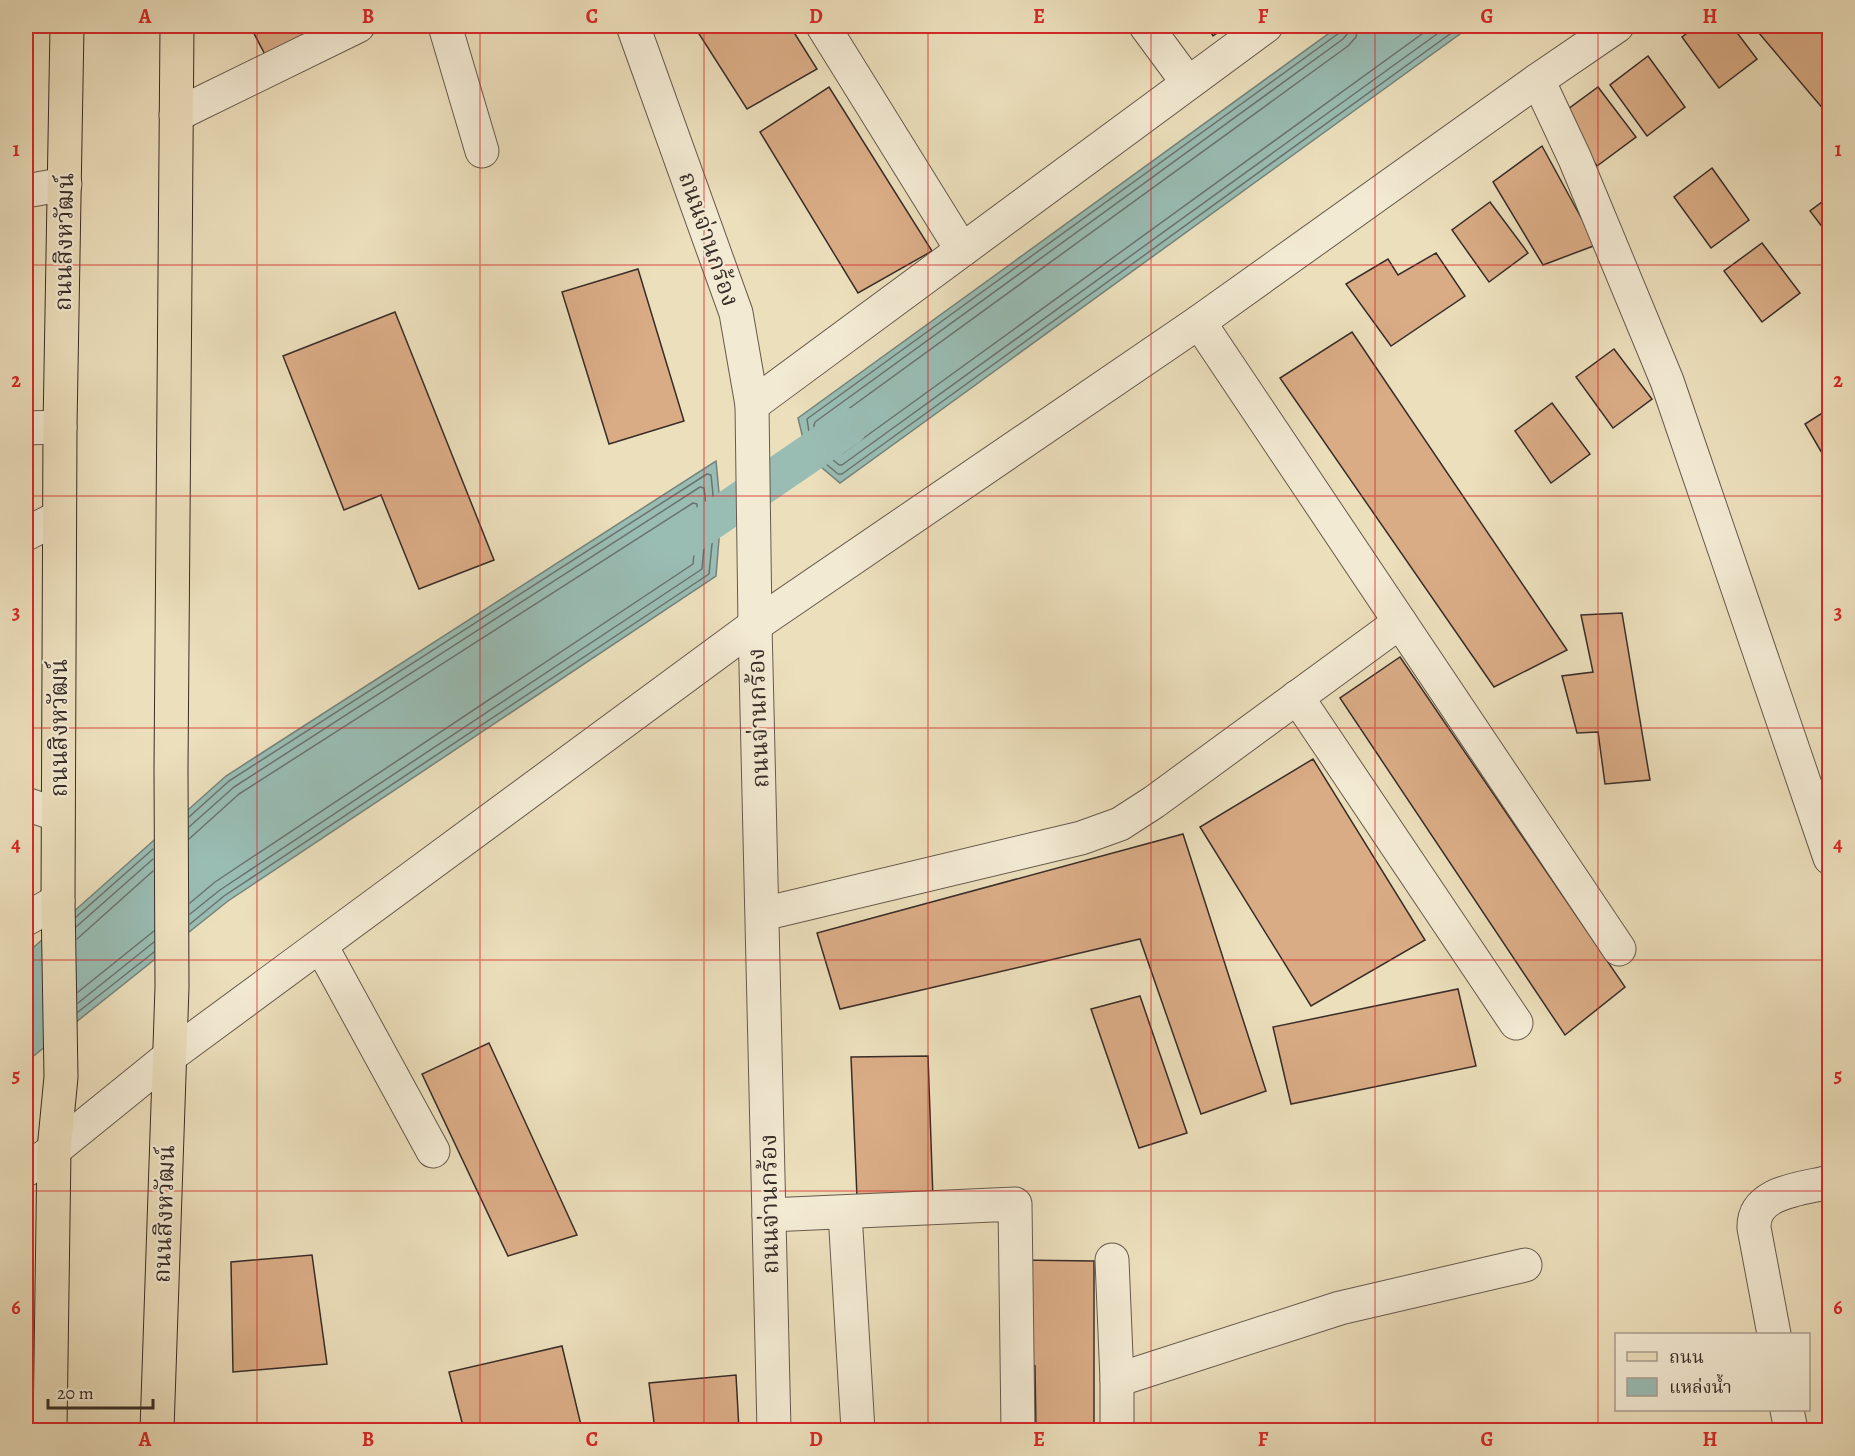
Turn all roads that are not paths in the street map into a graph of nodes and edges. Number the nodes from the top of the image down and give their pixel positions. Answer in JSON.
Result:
{"nodes":[{"id":1,"x":66,"y":26,"type":"edge"},
{"id":2,"x":177,"y":26,"type":"edge"},
{"id":3,"x":358,"y":26,"type":"edge"},
{"id":4,"x":445,"y":26,"type":"edge"},
{"id":5,"x":633,"y":26,"type":"edge"},
{"id":6,"x":823,"y":26,"type":"edge"},
{"id":7,"x":1146,"y":26,"type":"edge"},
{"id":8,"x":1266,"y":26,"type":"edge"},
{"id":9,"x":1617,"y":26,"type":"edge"},
{"id":10,"x":1538,"y":80,"type":"junction"},
{"id":11,"x":1188,"y":83,"type":"junction"},
{"id":12,"x":176,"y":115,"type":"junction"},
{"id":13,"x":482,"y":151,"type":"dead end"},
{"id":14,"x":65,"y":184,"type":"junction"},
{"id":15,"x":26,"y":191,"type":"edge"},
{"id":16,"x":962,"y":250,"type":"junction"},
{"id":17,"x":1199,"y":322,"type":"junction"},
{"id":18,"x":752,"y":405,"type":"junction"},
{"id":19,"x":60,"y":427,"type":"junction"},
{"id":20,"x":26,"y":428,"type":"edge"},
{"id":21,"x":60,"y":517,"type":"junction"},
{"id":22,"x":26,"y":534,"type":"edge"},
{"id":23,"x":1401,"y":622,"type":"junction"},
{"id":24,"x":755,"y":625,"type":"junction"},
{"id":25,"x":1297,"y":698,"type":"junction"},
{"id":26,"x":26,"y":804,"type":"edge"},
{"id":27,"x":58,"y":815,"type":"junction"},
{"id":28,"x":1830,"y":858,"type":"edge"},
{"id":29,"x":58,"y":901,"type":"junction"},
{"id":30,"x":763,"y":914,"type":"junction"},
{"id":31,"x":26,"y":919,"type":"edge"},
{"id":32,"x":321,"y":946,"type":"junction"},
{"id":33,"x":1619,"y":949,"type":"dead end"},
{"id":34,"x":1516,"y":1023,"type":"dead end"},
{"id":35,"x":170,"y":1056,"type":"junction"},
{"id":36,"x":54,"y":1150,"type":"junction"},
{"id":37,"x":433,"y":1151,"type":"dead end"},
{"id":38,"x":26,"y":1170,"type":"edge"},
{"id":39,"x":1830,"y":1182,"type":"edge"},
{"id":40,"x":844,"y":1213,"type":"junction"},
{"id":41,"x":769,"y":1215,"type":"junction"},
{"id":42,"x":1112,"y":1260,"type":"dead end"},
{"id":43,"x":1525,"y":1264,"type":"dead end"},
{"id":44,"x":1774,"y":1333,"type":"edge"},
{"id":45,"x":1117,"y":1380,"type":"junction"},
{"id":46,"x":1788,"y":1411,"type":"edge"},
{"id":47,"x":50,"y":1431,"type":"edge"},
{"id":48,"x":157,"y":1431,"type":"edge"},
{"id":49,"x":774,"y":1431,"type":"edge"},
{"id":50,"x":858,"y":1431,"type":"edge"},
{"id":51,"x":1018,"y":1431,"type":"edge"},
{"id":52,"x":1117,"y":1431,"type":"edge"},
{"id":53,"x":1791,"y":1431,"type":"edge"}],
"edges":[{"from":1,"to":14,"type":"main road","name":"ถนนสิงหวัฒน์"},
{"from":2,"to":12,"type":"main road","name":"ถนนสิงหวัฒน์"},
{"from":3,"to":12,"type":"street"},
{"from":4,"to":13,"type":"street"},
{"from":5,"to":18,"type":"street","name":"ถนนจ่านกร้อง"},
{"from":6,"to":16,"type":"street"},
{"from":7,"to":11,"type":"street"},
{"from":8,"to":11,"type":"street"},
{"from":9,"to":10,"type":"street"},
{"from":10,"to":17,"type":"street"},
{"from":10,"to":28,"type":"street"},
{"from":11,"to":16,"type":"street"},
{"from":12,"to":35,"type":"main road","name":"ถนนสิงหวัฒน์"},
{"from":14,"to":15,"type":"street"},
{"from":14,"to":19,"type":"main road","name":"ถนนสิงหวัฒน์"},
{"from":16,"to":18,"type":"street"},
{"from":17,"to":23,"type":"street"},
{"from":17,"to":24,"type":"street"},
{"from":18,"to":24,"type":"street","name":"ถนนจ่านกร้อง"},
{"from":19,"to":20,"type":"street"},
{"from":19,"to":21,"type":"main road","name":"ถนนสิงหวัฒน์"},
{"from":21,"to":22,"type":"street"},
{"from":21,"to":27,"type":"main road","name":"ถนนสิงหวัฒน์"},
{"from":23,"to":25,"type":"street"},
{"from":23,"to":33,"type":"street"},
{"from":24,"to":30,"type":"street","name":"ถนนจ่านกร้อง"},
{"from":24,"to":32,"type":"street"},
{"from":25,"to":30,"type":"street"},
{"from":25,"to":34,"type":"street"},
{"from":26,"to":27,"type":"street"},
{"from":27,"to":29,"type":"main road","name":"ถนนสิงหวัฒน์"},
{"from":29,"to":31,"type":"street"},
{"from":29,"to":36,"type":"main road","name":"ถนนสิงหวัฒน์"},
{"from":30,"to":41,"type":"street","name":"ถนนจ่านกร้อง"},
{"from":32,"to":35,"type":"street"},
{"from":32,"to":37,"type":"street"},
{"from":35,"to":36,"type":"street"},
{"from":35,"to":48,"type":"main road","name":"ถนนสิงหวัฒน์"},
{"from":36,"to":38,"type":"street"},
{"from":36,"to":47,"type":"main road","name":"ถนนสิงหวัฒน์"},
{"from":39,"to":44,"type":"street"},
{"from":40,"to":41,"type":"street"},
{"from":40,"to":50,"type":"street"},
{"from":40,"to":51,"type":"street"},
{"from":41,"to":49,"type":"street","name":"ถนนจ่านกร้อง"},
{"from":42,"to":45,"type":"street"},
{"from":43,"to":45,"type":"street"},
{"from":45,"to":52,"type":"street"},
{"from":46,"to":53,"type":"street"}]}
